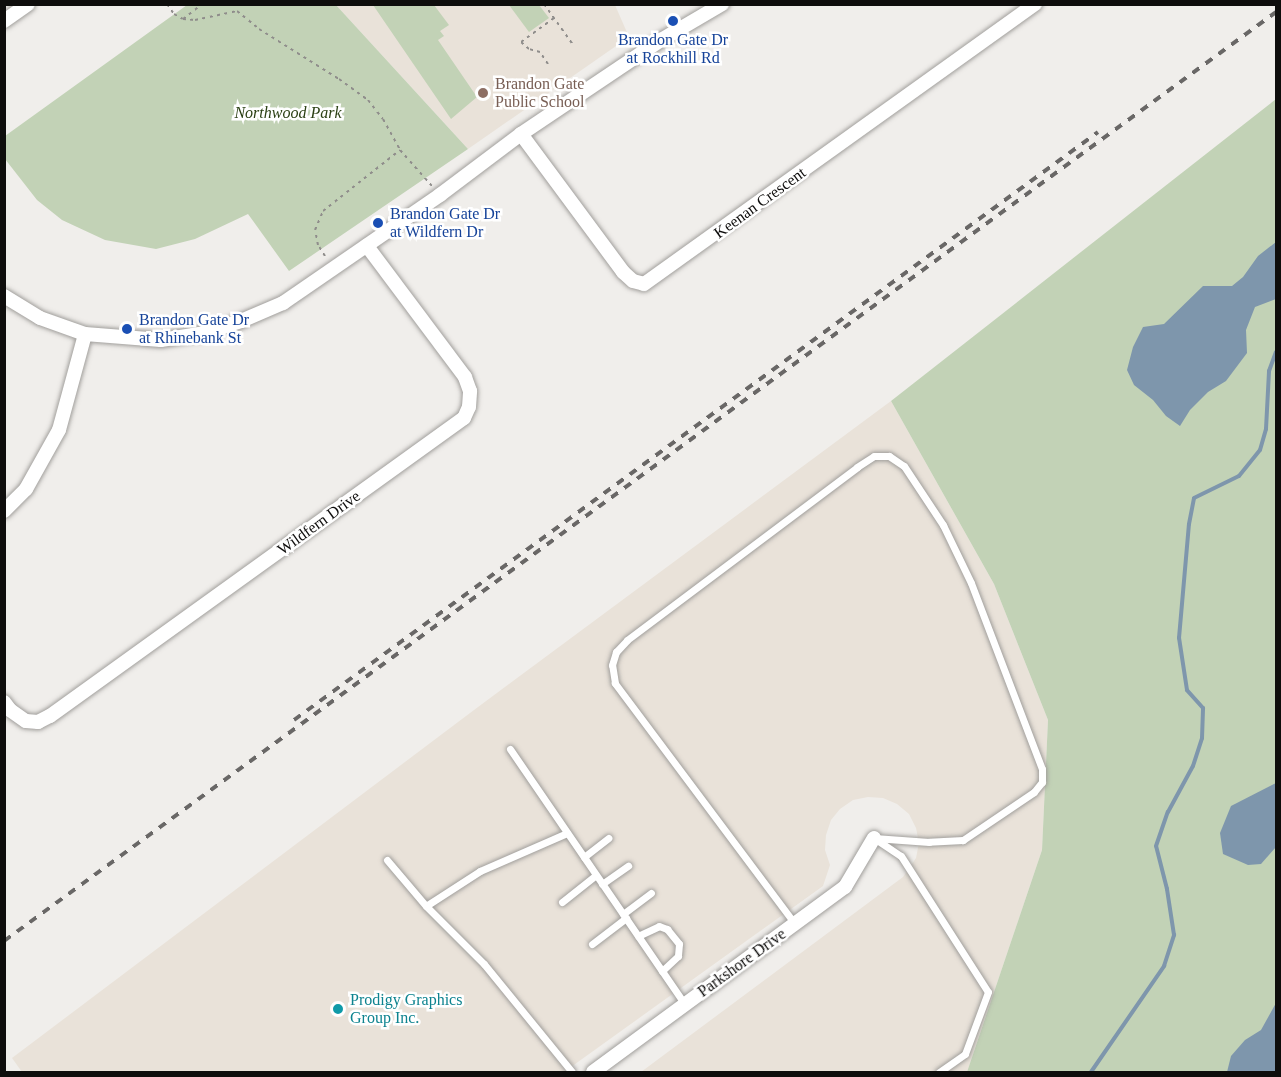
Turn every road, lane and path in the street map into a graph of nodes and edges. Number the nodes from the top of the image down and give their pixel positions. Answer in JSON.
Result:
{"nodes":[{"id":1,"x":167,"y":4,"type":"edge"},
{"id":2,"x":202,"y":4,"type":"edge"},
{"id":3,"x":233,"y":4,"type":"edge"},
{"id":4,"x":544,"y":4,"type":"edge"},
{"id":5,"x":722,"y":4,"type":"edge"},
{"id":6,"x":1035,"y":4,"type":"edge"},
{"id":7,"x":20,"y":7,"type":"edge"},
{"id":8,"x":237,"y":11,"type":"junction"},
{"id":9,"x":554,"y":18,"type":"junction"},
{"id":10,"x":183,"y":19,"type":"junction"},
{"id":11,"x":4,"y":21,"type":"edge"},
{"id":12,"x":574,"y":46,"type":"dead end"},
{"id":13,"x":548,"y":64,"type":"dead end"},
{"id":14,"x":521,"y":134,"type":"junction"},
{"id":15,"x":400,"y":150,"type":"junction"},
{"id":16,"x":441,"y":195,"type":"junction"},
{"id":17,"x":367,"y":246,"type":"junction"},
{"id":18,"x":325,"y":256,"type":"dead end"},
{"id":19,"x":4,"y":296,"type":"edge"},
{"id":20,"x":85,"y":334,"type":"junction"},
{"id":21,"x":4,"y":511,"type":"edge"},
{"id":22,"x":4,"y":702,"type":"edge"},
{"id":23,"x":510,"y":749,"type":"dead end"},
{"id":24,"x":567,"y":833,"type":"junction"},
{"id":25,"x":608,"y":838,"type":"dead end"},
{"id":26,"x":873,"y":838,"type":"junction"},
{"id":27,"x":584,"y":857,"type":"junction"},
{"id":28,"x":387,"y":860,"type":"dead end"},
{"id":29,"x":628,"y":866,"type":"dead end"},
{"id":30,"x":596,"y":875,"type":"junction"},
{"id":31,"x":602,"y":884,"type":"junction"},
{"id":32,"x":651,"y":893,"type":"dead end"},
{"id":33,"x":562,"y":902,"type":"dead end"},
{"id":34,"x":426,"y":906,"type":"junction"},
{"id":35,"x":624,"y":916,"type":"junction"},
{"id":36,"x":795,"y":924,"type":"junction"},
{"id":37,"x":638,"y":936,"type":"junction"},
{"id":38,"x":591,"y":944,"type":"dead end"},
{"id":39,"x":662,"y":971,"type":"junction"},
{"id":40,"x":685,"y":1005,"type":"junction"},
{"id":41,"x":572,"y":1072,"type":"edge"},
{"id":42,"x":593,"y":1072,"type":"edge"},
{"id":43,"x":939,"y":1072,"type":"edge"}],
"edges":[{"from":1,"to":10,"type":"path"},
{"from":2,"to":10,"type":"path"},
{"from":3,"to":8,"type":"path"},
{"from":4,"to":9,"type":"path"},
{"from":5,"to":14,"type":"street"},
{"from":6,"to":14,"type":"street","name":"Keenan Crescent"},
{"from":7,"to":11,"type":"street"},
{"from":8,"to":10,"type":"path"},
{"from":8,"to":15,"type":"path"},
{"from":9,"to":12,"type":"path"},
{"from":9,"to":13,"type":"path"},
{"from":14,"to":16,"type":"street"},
{"from":15,"to":16,"type":"path"},
{"from":15,"to":18,"type":"path"},
{"from":16,"to":17,"type":"street"},
{"from":17,"to":20,"type":"street"},
{"from":17,"to":22,"type":"street","name":"Wildfern Drive"},
{"from":19,"to":20,"type":"street"},
{"from":20,"to":21,"type":"street"},
{"from":23,"to":24,"type":"lane"},
{"from":24,"to":27,"type":"lane"},
{"from":24,"to":34,"type":"lane"},
{"from":25,"to":27,"type":"lane"},
{"from":26,"to":36,"type":"street","name":"Parkshore Drive"},
{"from":26,"to":36,"type":"lane"},
{"from":26,"to":43,"type":"lane"},
{"from":27,"to":30,"type":"lane"},
{"from":28,"to":34,"type":"lane"},
{"from":29,"to":31,"type":"lane"},
{"from":30,"to":31,"type":"lane"},
{"from":30,"to":33,"type":"lane"},
{"from":31,"to":35,"type":"lane"},
{"from":32,"to":35,"type":"lane"},
{"from":34,"to":41,"type":"lane"},
{"from":35,"to":37,"type":"lane"},
{"from":35,"to":38,"type":"lane"},
{"from":36,"to":40,"type":"street","name":"Parkshore Drive"},
{"from":37,"to":39,"type":"lane"},
{"from":37,"to":39,"type":"lane"},
{"from":39,"to":40,"type":"lane"},
{"from":40,"to":42,"type":"street","name":"Parkshore Drive"}]}
